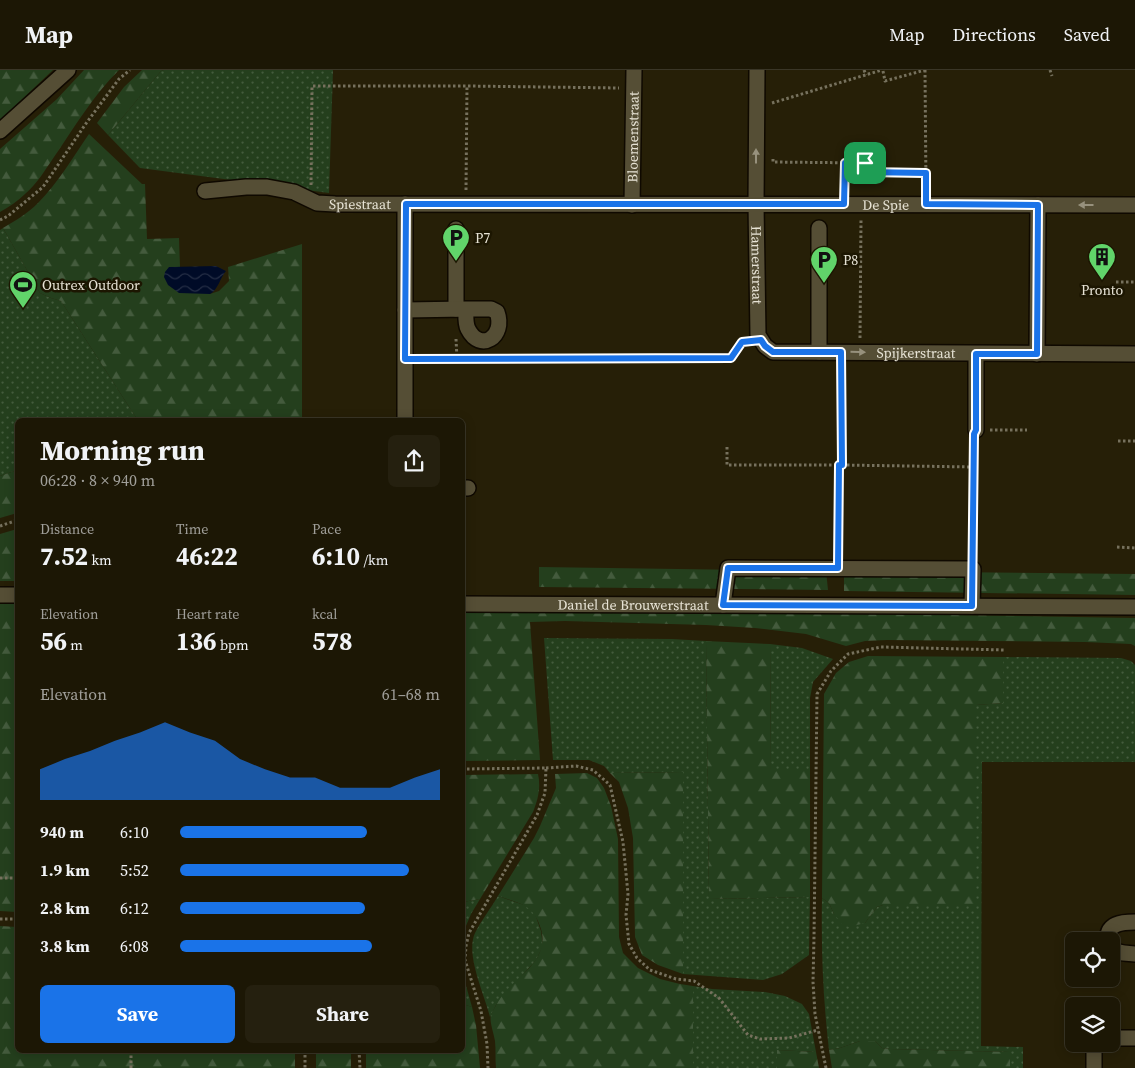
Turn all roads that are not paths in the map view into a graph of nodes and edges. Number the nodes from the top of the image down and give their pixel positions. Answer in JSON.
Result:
{"nodes":[{"id":1,"x":68,"y":70,"type":"edge"},
{"id":2,"x":634,"y":70,"type":"edge"},
{"id":3,"x":757,"y":70,"type":"edge"},
{"id":4,"x":0,"y":131,"type":"edge"},
{"id":5,"x":205,"y":191,"type":"dead end"},
{"id":6,"x":406,"y":204,"type":"junction"},
{"id":7,"x":756,"y":204,"type":"junction"},
{"id":8,"x":632,"y":205,"type":"junction"},
{"id":9,"x":1038,"y":205,"type":"junction"},
{"id":10,"x":1135,"y":205,"type":"edge"},
{"id":11,"x":819,"y":228,"type":"dead end"},
{"id":12,"x":456,"y":229,"type":"dead end"},
{"id":13,"x":405,"y":310,"type":"junction"},
{"id":14,"x":761,"y":340,"type":"joint"},
{"id":15,"x":819,"y":352,"type":"junction"},
{"id":16,"x":976,"y":354,"type":"junction"},
{"id":17,"x":1037,"y":354,"type":"junction"},
{"id":18,"x":1135,"y":354,"type":"edge"},
{"id":19,"x":404,"y":418,"type":"edge"},
{"id":20,"x":976,"y":430,"type":"road end"},
{"id":21,"x":0,"y":595,"type":"edge"},
{"id":22,"x":15,"y":595,"type":"edge"},
{"id":23,"x":465,"y":604,"type":"edge"},
{"id":24,"x":723,"y":605,"type":"junction"},
{"id":25,"x":972,"y":606,"type":"junction"},
{"id":26,"x":1135,"y":608,"type":"edge"},
{"id":27,"x":1135,"y":922,"type":"edge"},
{"id":28,"x":1110,"y":932,"type":"edge"},
{"id":29,"x":1120,"y":953,"type":"edge"},
{"id":30,"x":1135,"y":954,"type":"edge"},
{"id":31,"x":1120,"y":1038,"type":"edge"},
{"id":32,"x":1135,"y":1038,"type":"edge"},
{"id":33,"x":1094,"y":1052,"type":"edge"},
{"id":34,"x":1094,"y":1068,"type":"edge"}],
"edges":[{"from":1,"to":4,"type":"street"},
{"from":2,"to":8,"type":"street","name":"Bloemenstraat"},
{"from":7,"to":3,"type":"street","name":"Hamerstraat","one_way":true},
{"from":5,"to":6,"type":"street","name":"Spiestraat"},
{"from":6,"to":8,"type":"street","name":"Spiestraat"},
{"from":6,"to":13,"type":"street"},
{"from":7,"to":8,"type":"street","name":"Spiestraat"},
{"from":7,"to":9,"type":"street","name":"De Spie"},
{"from":7,"to":14,"type":"street","name":"Hamerstraat"},
{"from":10,"to":9,"type":"street","name":"De Spie","one_way":true},
{"from":9,"to":17,"type":"street"},
{"from":11,"to":15,"type":"street"},
{"from":12,"to":13,"type":"street"},
{"from":13,"to":19,"type":"street"},
{"from":14,"to":15,"type":"street","name":"Spijkerstraat"},
{"from":15,"to":16,"type":"street","name":"Spijkerstraat","one_way":true},
{"from":16,"to":17,"type":"street","name":"Spijkerstraat"},
{"from":16,"to":20,"type":"street"},
{"from":17,"to":18,"type":"street","name":"Spijkerstraat"},
{"from":21,"to":22,"type":"street"},
{"from":23,"to":24,"type":"street","name":"Daniel de Brouwerstraat"},
{"from":24,"to":25,"type":"street","name":"Daniel de Brouwerstraat"},
{"from":24,"to":25,"type":"street"},
{"from":25,"to":26,"type":"street","name":"Daniel de Brouwerstraat"},
{"from":27,"to":28,"type":"street"},
{"from":29,"to":30,"type":"street"},
{"from":31,"to":32,"type":"street"},
{"from":33,"to":34,"type":"street"}]}
